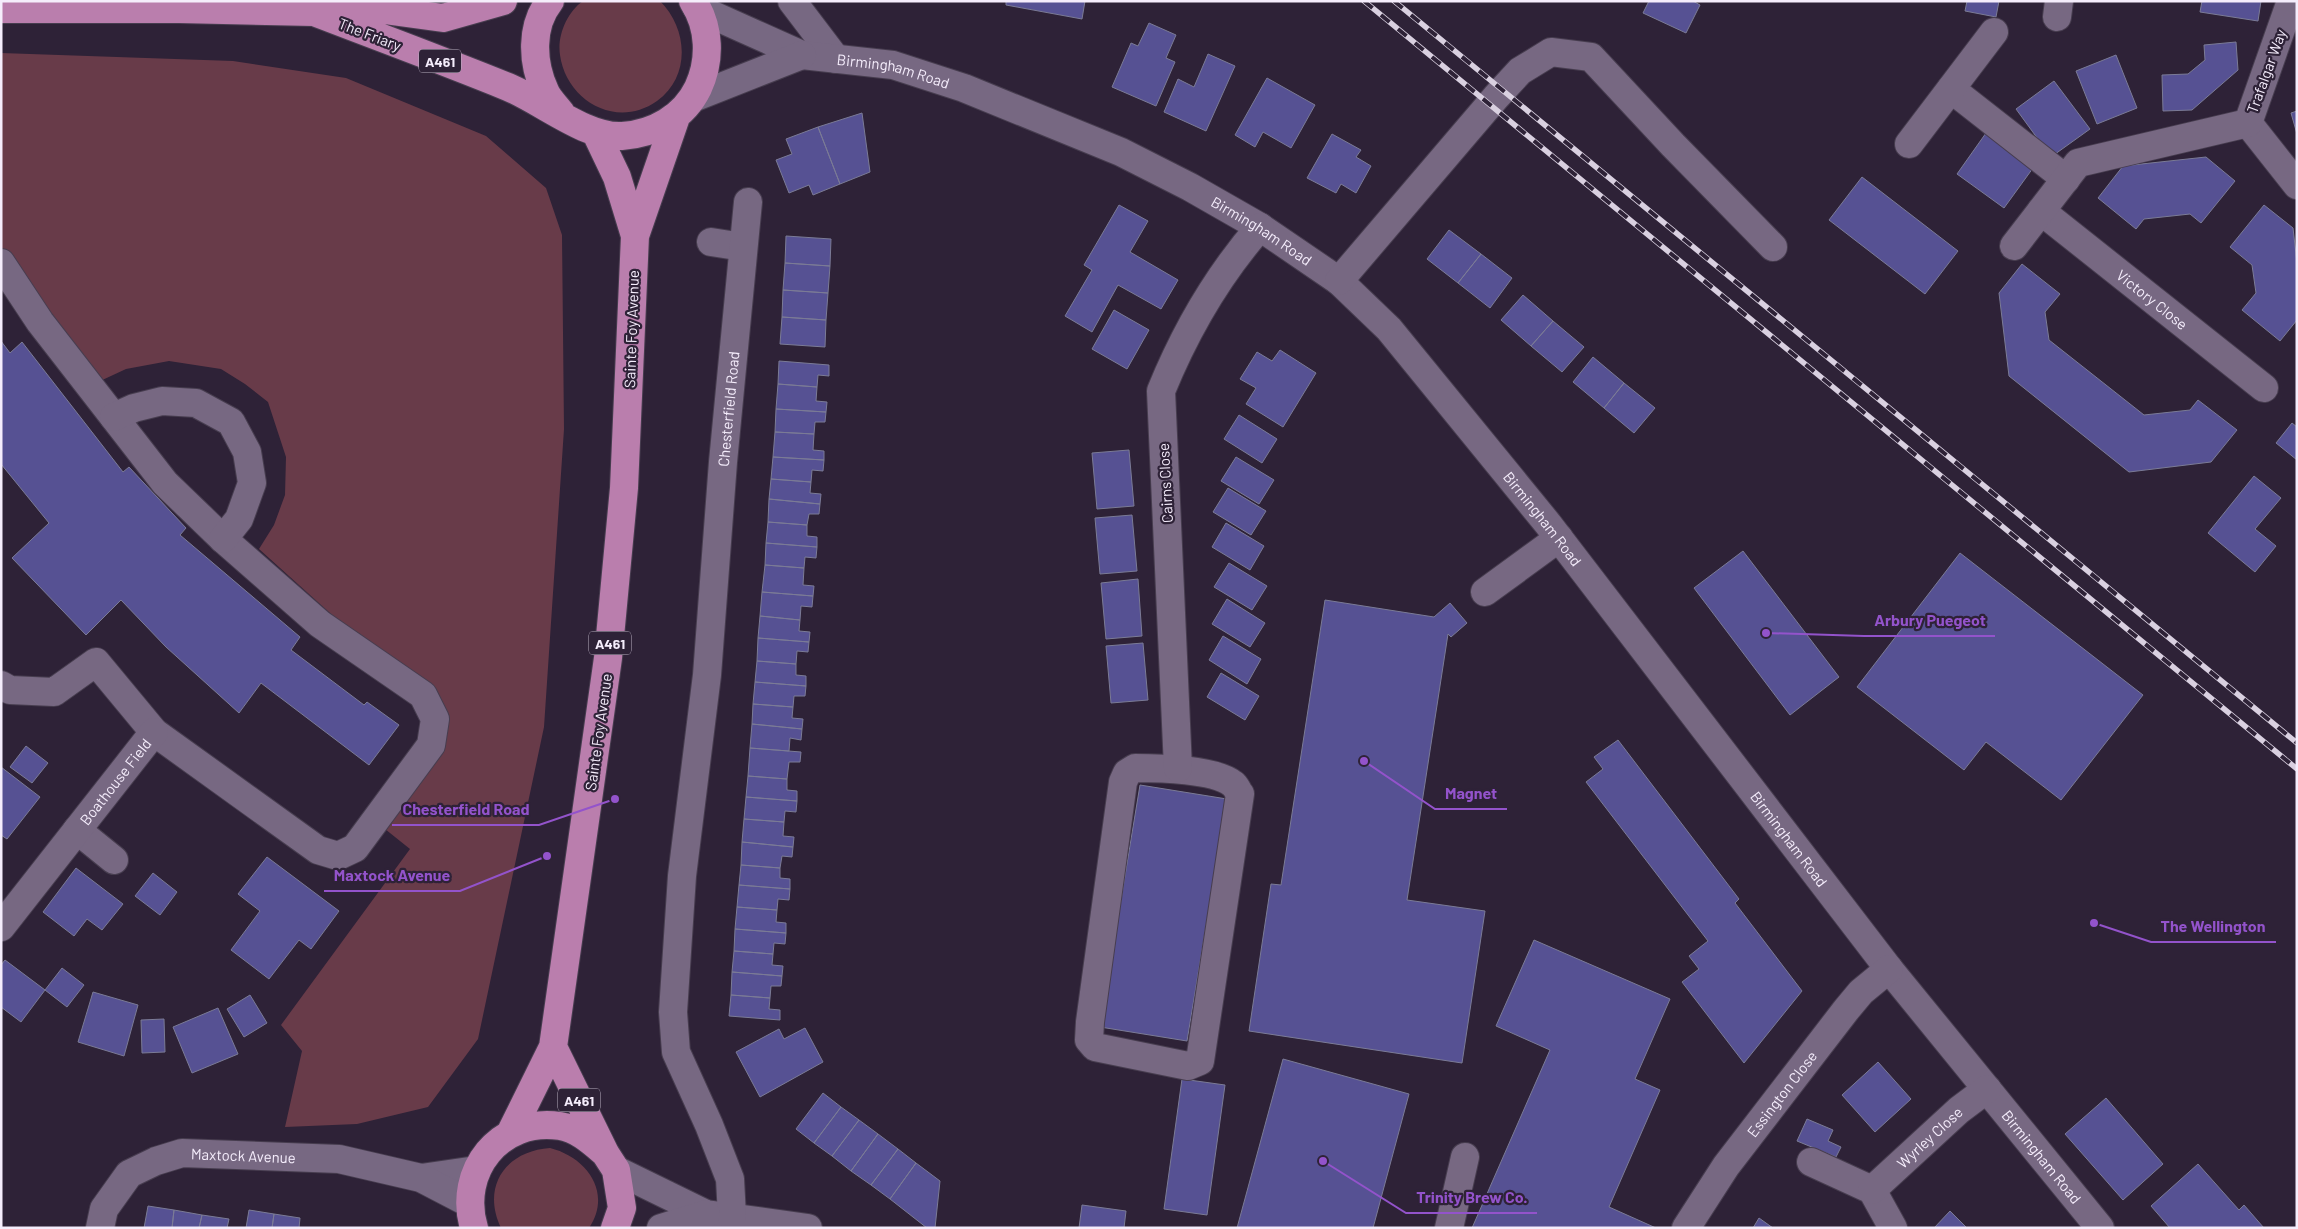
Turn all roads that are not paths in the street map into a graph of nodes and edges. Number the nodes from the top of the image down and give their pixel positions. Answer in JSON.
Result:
{"nodes":[{"id":1,"x":503,"y":1,"type":"edge"},
{"id":2,"x":550,"y":1,"type":"edge"},
{"id":3,"x":792,"y":1,"type":"edge"},
{"id":4,"x":2291,"y":1,"type":"edge"},
{"id":5,"x":695,"y":4,"type":"edge"},
{"id":6,"x":1,"y":9,"type":"edge"},
{"id":7,"x":314,"y":12,"type":"junction"},
{"id":8,"x":2290,"y":28,"type":"edge"},
{"id":9,"x":1994,"y":32,"type":"dead end"},
{"id":10,"x":802,"y":54,"type":"junction"},
{"id":11,"x":836,"y":59,"type":"junction"},
{"id":12,"x":1951,"y":89,"type":"junction"},
{"id":13,"x":684,"y":108,"type":"junction"},
{"id":14,"x":564,"y":116,"type":"junction"},
{"id":15,"x":2248,"y":123,"type":"junction"},
{"id":16,"x":596,"y":133,"type":"junction"},
{"id":17,"x":1909,"y":144,"type":"dead end"},
{"id":18,"x":2066,"y":179,"type":"junction"},
{"id":19,"x":2297,"y":185,"type":"edge"},
{"id":20,"x":748,"y":202,"type":"dead end"},
{"id":21,"x":2041,"y":211,"type":"junction"},
{"id":22,"x":1260,"y":227,"type":"junction"},
{"id":23,"x":635,"y":236,"type":"junction"},
{"id":24,"x":711,"y":242,"type":"dead end"},
{"id":25,"x":2014,"y":246,"type":"dead end"},
{"id":26,"x":743,"y":247,"type":"junction"},
{"id":27,"x":1773,"y":247,"type":"dead end"},
{"id":28,"x":1,"y":263,"type":"edge"},
{"id":29,"x":1339,"y":281,"type":"junction"},
{"id":30,"x":2264,"y":388,"type":"dead end"},
{"id":31,"x":114,"y":417,"type":"junction"},
{"id":32,"x":1559,"y":538,"type":"junction"},
{"id":33,"x":223,"y":539,"type":"junction"},
{"id":34,"x":1485,"y":592,"type":"dead end"},
{"id":35,"x":1,"y":685,"type":"edge"},
{"id":36,"x":154,"y":732,"type":"junction"},
{"id":37,"x":1178,"y":768,"type":"junction"},
{"id":38,"x":78,"y":830,"type":"junction"},
{"id":39,"x":114,"y":860,"type":"dead end"},
{"id":40,"x":1,"y":927,"type":"edge"},
{"id":41,"x":1889,"y":968,"type":"junction"},
{"id":42,"x":553,"y":1047,"type":"junction"},
{"id":43,"x":1987,"y":1089,"type":"junction"},
{"id":44,"x":510,"y":1134,"type":"junction"},
{"id":45,"x":1465,"y":1157,"type":"dead end"},
{"id":46,"x":610,"y":1162,"type":"junction"},
{"id":47,"x":1811,"y":1162,"type":"dead end"},
{"id":48,"x":476,"y":1170,"type":"junction"},
{"id":49,"x":422,"y":1178,"type":"junction"},
{"id":50,"x":1872,"y":1190,"type":"junction"},
{"id":51,"x":472,"y":1215,"type":"edge"},
{"id":52,"x":719,"y":1215,"type":"junction"},
{"id":53,"x":100,"y":1228,"type":"edge"},
{"id":54,"x":615,"y":1228,"type":"edge"},
{"id":55,"x":661,"y":1228,"type":"edge"},
{"id":56,"x":808,"y":1228,"type":"edge"},
{"id":57,"x":1449,"y":1228,"type":"edge"},
{"id":58,"x":1686,"y":1228,"type":"edge"},
{"id":59,"x":1893,"y":1228,"type":"edge"},
{"id":60,"x":2100,"y":1228,"type":"edge"}],
"edges":[{"from":1,"to":7,"type":"highway","name":"The Friary","number":"A461"},
{"from":2,"to":14,"type":"highway"},
{"from":3,"to":11,"type":"street"},
{"from":4,"to":8,"type":"street","name":"Trafalgar Way"},
{"from":5,"to":10,"type":"street","name":"Birmingham Road"},
{"from":5,"to":13,"type":"highway","name":"Sainte Foy Avenue"},
{"from":6,"to":7,"type":"highway","name":"The Friary","number":"A461"},
{"from":7,"to":14,"type":"highway","name":"The Friary","number":"A461"},
{"from":8,"to":15,"type":"street","name":"Trafalgar Way"},
{"from":9,"to":12,"type":"street"},
{"from":10,"to":11,"type":"street","name":"Birmingham Road"},
{"from":10,"to":13,"type":"street"},
{"from":11,"to":22,"type":"street","name":"Birmingham Road"},
{"from":12,"to":17,"type":"street"},
{"from":12,"to":18,"type":"street"},
{"from":13,"to":16,"type":"highway"},
{"from":13,"to":23,"type":"highway","name":"Sainte Foy Avenue","number":"A461"},
{"from":14,"to":16,"type":"highway","name":"The Friary"},
{"from":15,"to":18,"type":"street"},
{"from":15,"to":19,"type":"street","name":"Trafalgar Way"},
{"from":16,"to":23,"type":"highway","name":"Sainte Foy Avenue","number":"A461"},
{"from":18,"to":21,"type":"street"},
{"from":20,"to":26,"type":"street","name":"Chesterfield Road"},
{"from":21,"to":25,"type":"street"},
{"from":21,"to":30,"type":"street","name":"Victory Close"},
{"from":22,"to":29,"type":"street","name":"Birmingham Road"},
{"from":22,"to":37,"type":"street","name":"Cairns Close"},
{"from":23,"to":42,"type":"highway","name":"Sainte Foy Avenue","number":"A461"},
{"from":24,"to":26,"type":"street"},
{"from":26,"to":52,"type":"street","name":"Chesterfield Road"},
{"from":27,"to":29,"type":"street"},
{"from":28,"to":31,"type":"street"},
{"from":29,"to":32,"type":"street","name":"Birmingham Road"},
{"from":31,"to":33,"type":"street"},
{"from":31,"to":33,"type":"street"},
{"from":32,"to":34,"type":"street"},
{"from":32,"to":41,"type":"street","name":"Birmingham Road"},
{"from":33,"to":36,"type":"street"},
{"from":35,"to":36,"type":"street"},
{"from":36,"to":38,"type":"street","name":"Boathouse Field"},
{"from":37,"to":37,"type":"street"},
{"from":38,"to":39,"type":"street","name":"Boathouse Field"},
{"from":38,"to":40,"type":"street","name":"Boathouse Field"},
{"from":41,"to":43,"type":"street","name":"Birmingham Road"},
{"from":41,"to":58,"type":"street","name":"Essington Close"},
{"from":42,"to":44,"type":"highway","name":"Sainte Foy Avenue","number":"A461"},
{"from":42,"to":46,"type":"highway","number":"A461"},
{"from":43,"to":50,"type":"street","name":"Wyrley Close"},
{"from":43,"to":60,"type":"street","name":"Birmingham Road"},
{"from":44,"to":46,"type":"highway","name":"Sainte Foy Avenue","number":"A461"},
{"from":44,"to":48,"type":"highway","name":"Sainte Foy Avenue","number":"A461"},
{"from":45,"to":57,"type":"street"},
{"from":46,"to":52,"type":"street"},
{"from":46,"to":54,"type":"highway","number":"A461"},
{"from":47,"to":50,"type":"street"},
{"from":48,"to":49,"type":"street","name":"Maxtock Avenue"},
{"from":48,"to":51,"type":"highway","name":"Sainte Foy Avenue","number":"A461"},
{"from":49,"to":51,"type":"street","name":"Maxtock Avenue"},
{"from":49,"to":53,"type":"street","name":"Maxtock Avenue"},
{"from":50,"to":59,"type":"street"},
{"from":52,"to":55,"type":"street"},
{"from":52,"to":56,"type":"street"}]}
